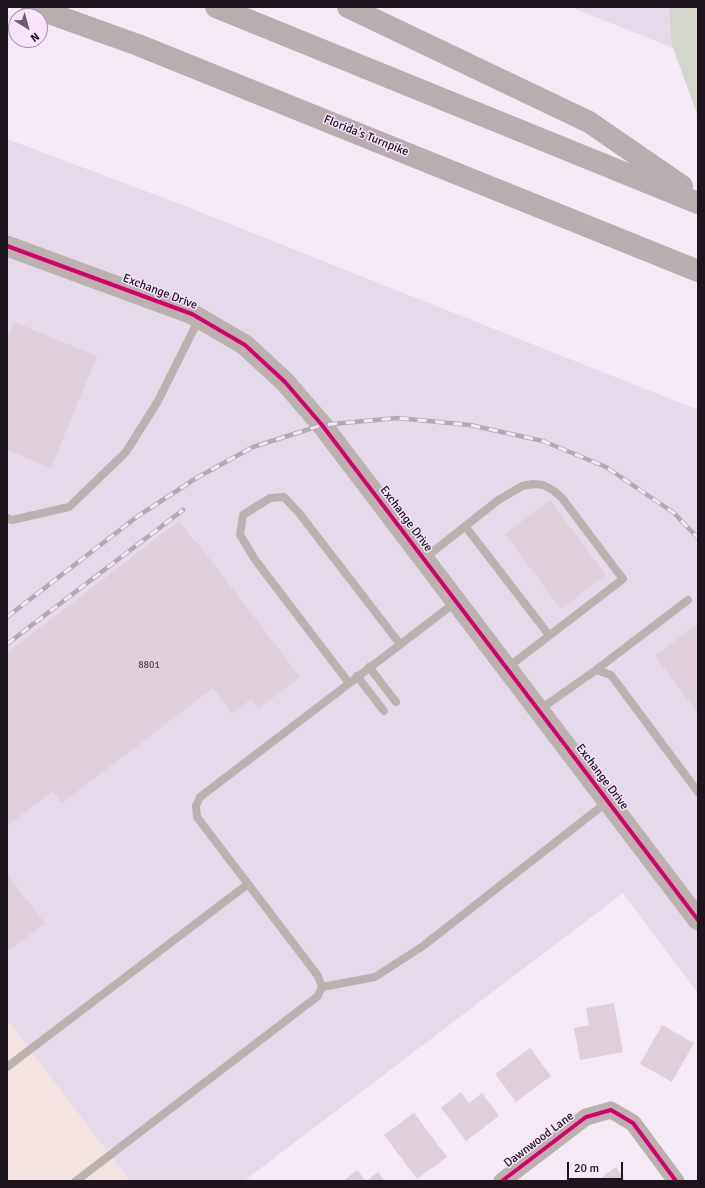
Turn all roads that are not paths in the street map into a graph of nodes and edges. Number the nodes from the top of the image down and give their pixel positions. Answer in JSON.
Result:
{"nodes":[{"id":1,"x":32,"y":7,"type":"edge"},
{"id":2,"x":216,"y":7,"type":"edge"},
{"id":3,"x":348,"y":7,"type":"edge"},
{"id":4,"x":698,"y":197,"type":"edge"},
{"id":5,"x":698,"y":203,"type":"edge"},
{"id":6,"x":7,"y":246,"type":"edge"},
{"id":7,"x":698,"y":270,"type":"edge"},
{"id":8,"x":200,"y":318,"type":"junction"},
{"id":9,"x":7,"y":518,"type":"edge"},
{"id":10,"x":465,"y":526,"type":"junction"},
{"id":11,"x":424,"y":559,"type":"junction"},
{"id":12,"x":688,"y":600,"type":"dead end"},
{"id":13,"x":457,"y":602,"type":"junction"},
{"id":14,"x":549,"y":635,"type":"junction"},
{"id":15,"x":400,"y":644,"type":"junction"},
{"id":16,"x":369,"y":667,"type":"junction"},
{"id":17,"x":507,"y":668,"type":"junction"},
{"id":18,"x":596,"y":670,"type":"junction"},
{"id":19,"x":358,"y":676,"type":"junction"},
{"id":20,"x":349,"y":683,"type":"junction"},
{"id":21,"x":396,"y":702,"type":"dead end"},
{"id":22,"x":384,"y":711,"type":"dead end"},
{"id":23,"x":539,"y":711,"type":"junction"},
{"id":24,"x":698,"y":792,"type":"edge"},
{"id":25,"x":608,"y":801,"type":"junction"},
{"id":26,"x":248,"y":884,"type":"junction"},
{"id":27,"x":698,"y":920,"type":"edge"},
{"id":28,"x":322,"y":987,"type":"junction"},
{"id":29,"x":7,"y":1067,"type":"edge"},
{"id":30,"x":76,"y":1181,"type":"edge"},
{"id":31,"x":502,"y":1181,"type":"edge"},
{"id":32,"x":676,"y":1181,"type":"edge"}],
"edges":[{"from":1,"to":7,"type":"highway","name":"Florida's Turnpike"},
{"from":2,"to":5,"type":"highway"},
{"from":3,"to":4,"type":"highway"},
{"from":6,"to":8,"type":"street","name":"Exchange Drive"},
{"from":8,"to":9,"type":"lane"},
{"from":8,"to":11,"type":"street","name":"Exchange Drive"},
{"from":10,"to":11,"type":"lane"},
{"from":10,"to":14,"type":"lane"},
{"from":10,"to":14,"type":"lane"},
{"from":11,"to":13,"type":"street","name":"Exchange Drive"},
{"from":12,"to":18,"type":"lane"},
{"from":13,"to":15,"type":"lane"},
{"from":13,"to":17,"type":"street","name":"Exchange Drive"},
{"from":14,"to":17,"type":"lane"},
{"from":15,"to":16,"type":"lane"},
{"from":15,"to":20,"type":"lane"},
{"from":16,"to":19,"type":"lane"},
{"from":16,"to":21,"type":"lane"},
{"from":17,"to":23,"type":"street","name":"Exchange Drive"},
{"from":18,"to":23,"type":"lane"},
{"from":18,"to":24,"type":"lane"},
{"from":19,"to":20,"type":"lane"},
{"from":19,"to":22,"type":"lane"},
{"from":20,"to":26,"type":"lane"},
{"from":23,"to":25,"type":"street","name":"Exchange Drive"},
{"from":25,"to":27,"type":"street","name":"Exchange Drive"},
{"from":25,"to":28,"type":"lane"},
{"from":26,"to":28,"type":"lane"},
{"from":26,"to":29,"type":"lane"},
{"from":28,"to":30,"type":"lane"},
{"from":31,"to":32,"type":"street","name":"Dawnwood Lane"}]}
